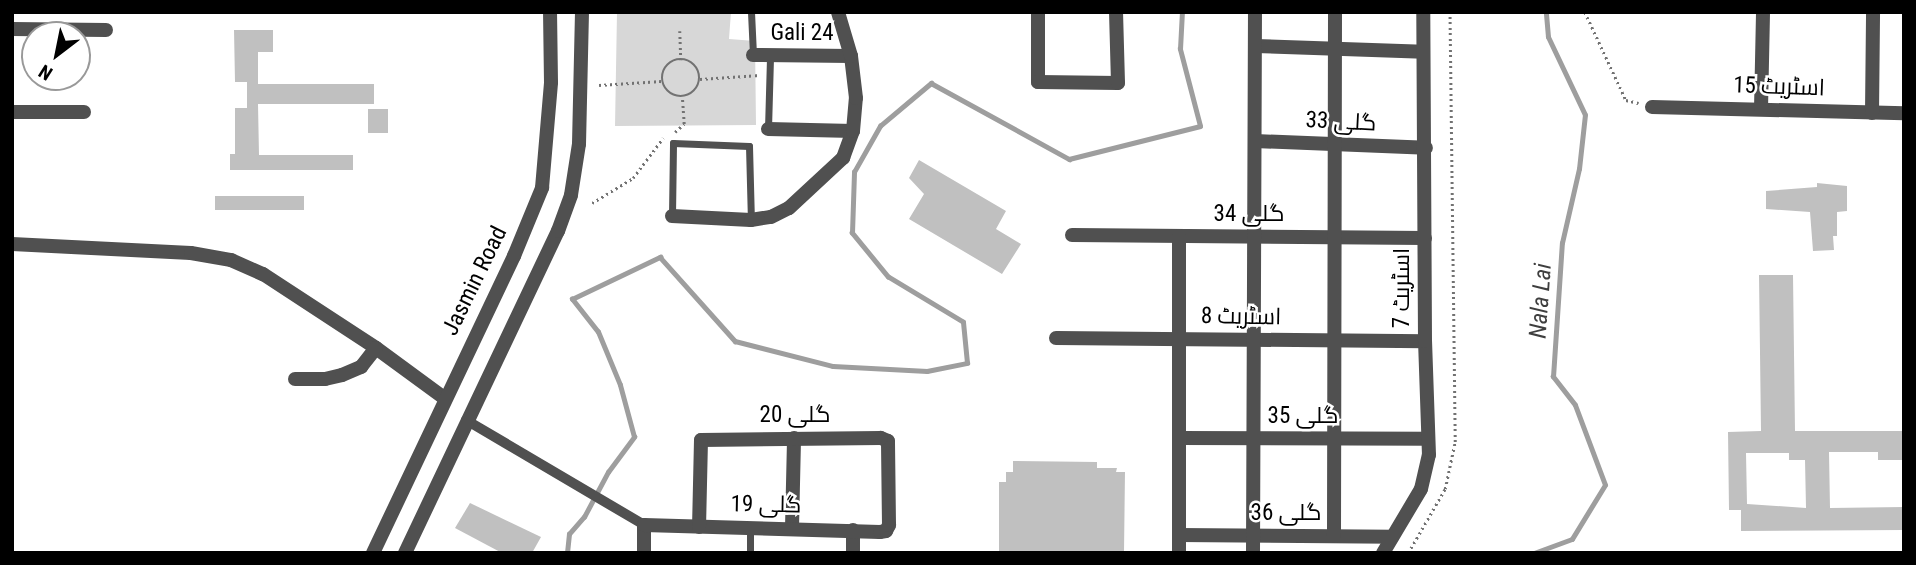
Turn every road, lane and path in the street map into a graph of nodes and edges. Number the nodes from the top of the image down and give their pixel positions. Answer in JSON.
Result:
{"nodes":[{"id":1,"x":550,"y":12,"type":"edge"},
{"id":2,"x":582,"y":12,"type":"edge"},
{"id":3,"x":751,"y":12,"type":"edge"},
{"id":4,"x":838,"y":12,"type":"edge"},
{"id":5,"x":1038,"y":12,"type":"edge"},
{"id":6,"x":1116,"y":12,"type":"edge"},
{"id":7,"x":1255,"y":12,"type":"edge"},
{"id":8,"x":1335,"y":12,"type":"edge"},
{"id":9,"x":1423,"y":12,"type":"edge"},
{"id":10,"x":1450,"y":12,"type":"edge"},
{"id":11,"x":1586,"y":12,"type":"edge"},
{"id":12,"x":1763,"y":12,"type":"edge"},
{"id":13,"x":1873,"y":12,"type":"edge"},
{"id":14,"x":12,"y":29,"type":"edge"},
{"id":15,"x":106,"y":30,"type":"dead end"},
{"id":16,"x":680,"y":31,"type":"dead end"},
{"id":17,"x":1255,"y":47,"type":"junction"},
{"id":18,"x":1335,"y":49,"type":"junction"},
{"id":19,"x":1423,"y":52,"type":"junction"},
{"id":20,"x":753,"y":55,"type":"joint"},
{"id":21,"x":770,"y":56,"type":"junction"},
{"id":22,"x":850,"y":56,"type":"junction"},
{"id":23,"x":681,"y":60,"type":"junction"},
{"id":24,"x":769,"y":75,"type":"junction"},
{"id":25,"x":700,"y":79,"type":"junction"},
{"id":26,"x":662,"y":81,"type":"junction"},
{"id":27,"x":599,"y":85,"type":"dead end"},
{"id":28,"x":682,"y":97,"type":"junction"},
{"id":29,"x":1652,"y":107,"type":"joint"},
{"id":30,"x":1761,"y":109,"type":"junction"},
{"id":31,"x":12,"y":112,"type":"edge"},
{"id":32,"x":84,"y":112,"type":"dead end"},
{"id":33,"x":1872,"y":113,"type":"junction"},
{"id":34,"x":1904,"y":113,"type":"edge"},
{"id":35,"x":768,"y":130,"type":"joint"},
{"id":36,"x":853,"y":131,"type":"junction"},
{"id":37,"x":1255,"y":141,"type":"junction"},
{"id":38,"x":1335,"y":144,"type":"junction"},
{"id":39,"x":1426,"y":148,"type":"junction"},
{"id":40,"x":592,"y":203,"type":"dead end"},
{"id":41,"x":673,"y":216,"type":"joint"},
{"id":42,"x":751,"y":220,"type":"junction"},
{"id":43,"x":1072,"y":235,"type":"dead end"},
{"id":44,"x":1179,"y":236,"type":"junction"},
{"id":45,"x":1255,"y":237,"type":"junction"},
{"id":46,"x":1335,"y":237,"type":"junction"},
{"id":47,"x":1425,"y":238,"type":"junction"},
{"id":48,"x":12,"y":244,"type":"edge"},
{"id":49,"x":1056,"y":338,"type":"dead end"},
{"id":50,"x":1179,"y":339,"type":"junction"},
{"id":51,"x":1254,"y":340,"type":"junction"},
{"id":52,"x":1334,"y":341,"type":"junction"},
{"id":53,"x":1425,"y":341,"type":"junction"},
{"id":54,"x":376,"y":348,"type":"junction"},
{"id":55,"x":295,"y":379,"type":"dead end"},
{"id":56,"x":444,"y":398,"type":"junction"},
{"id":57,"x":466,"y":420,"type":"junction"},
{"id":58,"x":794,"y":438,"type":"junction"},
{"id":59,"x":1179,"y":438,"type":"junction"},
{"id":60,"x":1254,"y":439,"type":"junction"},
{"id":61,"x":1334,"y":439,"type":"junction"},
{"id":62,"x":1428,"y":439,"type":"junction"},
{"id":63,"x":644,"y":525,"type":"junction"},
{"id":64,"x":699,"y":527,"type":"junction"},
{"id":65,"x":750,"y":528,"type":"junction"},
{"id":66,"x":792,"y":528,"type":"junction"},
{"id":67,"x":853,"y":530,"type":"junction"},
{"id":68,"x":886,"y":531,"type":"joint"},
{"id":69,"x":1179,"y":535,"type":"junction"},
{"id":70,"x":1253,"y":536,"type":"junction"},
{"id":71,"x":1334,"y":536,"type":"junction"},
{"id":72,"x":1392,"y":537,"type":"junction"},
{"id":73,"x":373,"y":553,"type":"edge"},
{"id":74,"x":405,"y":553,"type":"edge"},
{"id":75,"x":644,"y":553,"type":"edge"},
{"id":76,"x":750,"y":553,"type":"edge"},
{"id":77,"x":853,"y":553,"type":"edge"},
{"id":78,"x":1179,"y":553,"type":"edge"},
{"id":79,"x":1253,"y":553,"type":"edge"},
{"id":80,"x":1383,"y":553,"type":"edge"},
{"id":81,"x":1408,"y":553,"type":"edge"}],
"edges":[{"from":1,"to":56,"type":"street","name":"Jasmin Road"},
{"from":2,"to":57,"type":"street"},
{"from":3,"to":20,"type":"lane"},
{"from":4,"to":22,"type":"street"},
{"from":5,"to":6,"type":"street"},
{"from":7,"to":17,"type":"street"},
{"from":8,"to":18,"type":"street"},
{"from":9,"to":19,"type":"street","name":"اسٹریٹ 7"},
{"from":10,"to":81,"type":"path"},
{"from":11,"to":29,"type":"path"},
{"from":12,"to":30,"type":"street"},
{"from":13,"to":33,"type":"street"},
{"from":14,"to":15,"type":"street"},
{"from":16,"to":23,"type":"path"},
{"from":17,"to":18,"type":"street"},
{"from":17,"to":37,"type":"street"},
{"from":18,"to":19,"type":"street"},
{"from":18,"to":38,"type":"street"},
{"from":19,"to":39,"type":"street","name":"اسٹریٹ 7"},
{"from":20,"to":21,"type":"street","name":"Gali 24"},
{"from":21,"to":22,"type":"street","name":"Gali 24"},
{"from":21,"to":24,"type":"lane"},
{"from":22,"to":36,"type":"street"},
{"from":23,"to":25,"type":"path"},
{"from":23,"to":26,"type":"path"},
{"from":24,"to":25,"type":"path"},
{"from":24,"to":35,"type":"lane"},
{"from":25,"to":28,"type":"path"},
{"from":26,"to":27,"type":"path"},
{"from":26,"to":28,"type":"path"},
{"from":28,"to":40,"type":"path"},
{"from":29,"to":30,"type":"street","name":"اسٹریٹ 15"},
{"from":30,"to":33,"type":"street","name":"اسٹریٹ 15"},
{"from":31,"to":32,"type":"street"},
{"from":33,"to":34,"type":"street","name":"اسٹریٹ 15"},
{"from":35,"to":36,"type":"street"},
{"from":36,"to":42,"type":"street"},
{"from":37,"to":38,"type":"street","name":"گلی 33"},
{"from":37,"to":45,"type":"street"},
{"from":38,"to":39,"type":"street","name":"گلی 33"},
{"from":38,"to":46,"type":"street"},
{"from":39,"to":47,"type":"street","name":"اسٹریٹ 7"},
{"from":41,"to":42,"type":"street"},
{"from":41,"to":42,"type":"lane"},
{"from":43,"to":44,"type":"street","name":"گلی 34"},
{"from":44,"to":45,"type":"street","name":"گلی 34"},
{"from":44,"to":50,"type":"street"},
{"from":45,"to":46,"type":"street","name":"گلی 34"},
{"from":45,"to":51,"type":"street"},
{"from":46,"to":47,"type":"street","name":"گلی 34"},
{"from":46,"to":52,"type":"street"},
{"from":47,"to":53,"type":"street","name":"اسٹریٹ 7"},
{"from":48,"to":54,"type":"street"},
{"from":49,"to":50,"type":"street","name":"اسٹریٹ 8"},
{"from":50,"to":51,"type":"street","name":"اسٹریٹ 8"},
{"from":50,"to":59,"type":"street"},
{"from":51,"to":52,"type":"street","name":"اسٹریٹ 8"},
{"from":51,"to":60,"type":"street"},
{"from":52,"to":53,"type":"street","name":"اسٹریٹ 8"},
{"from":52,"to":61,"type":"street"},
{"from":53,"to":62,"type":"street","name":"اسٹریٹ 7"},
{"from":54,"to":55,"type":"street"},
{"from":54,"to":56,"type":"street"},
{"from":56,"to":73,"type":"street","name":"Jasmin Road"},
{"from":57,"to":63,"type":"street"},
{"from":57,"to":74,"type":"street"},
{"from":58,"to":64,"type":"street","name":"گلی 20"},
{"from":58,"to":66,"type":"street"},
{"from":58,"to":68,"type":"street","name":"گلی 20"},
{"from":59,"to":60,"type":"street","name":"گلی 35"},
{"from":59,"to":69,"type":"street"},
{"from":60,"to":61,"type":"street","name":"گلی 35"},
{"from":60,"to":70,"type":"street"},
{"from":61,"to":62,"type":"street","name":"گلی 35"},
{"from":61,"to":71,"type":"street"},
{"from":62,"to":72,"type":"street","name":"اسٹریٹ 7"},
{"from":63,"to":64,"type":"street","name":"گلی 19"},
{"from":63,"to":75,"type":"street"},
{"from":64,"to":65,"type":"street","name":"گلی 19"},
{"from":65,"to":66,"type":"street","name":"گلی 19"},
{"from":65,"to":76,"type":"lane"},
{"from":66,"to":67,"type":"street","name":"گلی 19"},
{"from":67,"to":68,"type":"street","name":"گلی 19"},
{"from":67,"to":77,"type":"street"},
{"from":69,"to":70,"type":"street","name":"گلی 36"},
{"from":69,"to":78,"type":"street"},
{"from":70,"to":71,"type":"street","name":"گلی 36"},
{"from":70,"to":79,"type":"street"},
{"from":71,"to":72,"type":"street","name":"گلی 36"},
{"from":72,"to":80,"type":"street","name":"اسٹریٹ 7"}]}
